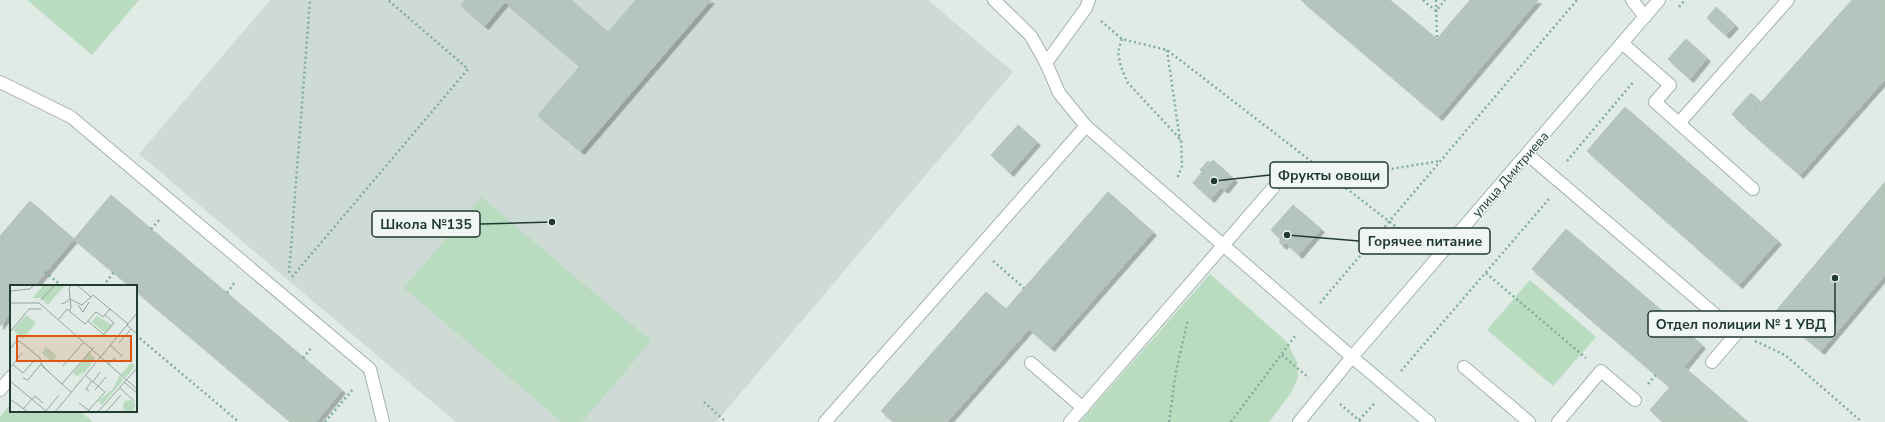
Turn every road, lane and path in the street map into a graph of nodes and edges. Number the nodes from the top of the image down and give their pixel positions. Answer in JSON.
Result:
{"nodes":[{"id":1,"x":310,"y":0,"type":"edge"},
{"id":2,"x":388,"y":0,"type":"edge"},
{"id":3,"x":994,"y":0,"type":"edge"},
{"id":4,"x":1423,"y":0,"type":"edge"},
{"id":5,"x":1436,"y":0,"type":"edge"},
{"id":6,"x":1445,"y":0,"type":"edge"},
{"id":7,"x":1577,"y":0,"type":"edge"},
{"id":8,"x":1632,"y":0,"type":"edge"},
{"id":9,"x":1659,"y":0,"type":"edge"},
{"id":10,"x":1788,"y":0,"type":"edge"},
{"id":11,"x":1087,"y":4,"type":"edge"},
{"id":12,"x":1436,"y":11,"type":"junction"},
{"id":13,"x":1645,"y":17,"type":"junction"},
{"id":14,"x":1122,"y":39,"type":"junction"},
{"id":15,"x":1437,"y":39,"type":"dead end"},
{"id":16,"x":1622,"y":43,"type":"junction"},
{"id":17,"x":1166,"y":50,"type":"junction"},
{"id":18,"x":1046,"y":63,"type":"junction"},
{"id":19,"x":1647,"y":65,"type":"junction"},
{"id":20,"x":0,"y":82,"type":"edge"},
{"id":21,"x":1679,"y":123,"type":"junction"},
{"id":22,"x":1086,"y":126,"type":"junction"},
{"id":23,"x":1180,"y":140,"type":"junction"},
{"id":24,"x":1526,"y":154,"type":"junction"},
{"id":25,"x":1440,"y":161,"type":"junction"},
{"id":26,"x":1333,"y":178,"type":"junction"},
{"id":27,"x":1562,"y":184,"type":"junction"},
{"id":28,"x":1273,"y":188,"type":"joint"},
{"id":29,"x":1753,"y":189,"type":"dead end"},
{"id":30,"x":1170,"y":199,"type":"junction"},
{"id":31,"x":160,"y":218,"type":"dead end"},
{"id":32,"x":1389,"y":221,"type":"junction"},
{"id":33,"x":151,"y":229,"type":"dead end"},
{"id":34,"x":1223,"y":245,"type":"junction"},
{"id":35,"x":1437,"y":258,"type":"junction"},
{"id":36,"x":991,"y":259,"type":"dead end"},
{"id":37,"x":45,"y":272,"type":"dead end"},
{"id":38,"x":114,"y":272,"type":"dead end"},
{"id":39,"x":1486,"y":273,"type":"junction"},
{"id":40,"x":236,"y":282,"type":"dead end"},
{"id":41,"x":61,"y":285,"type":"edge"},
{"id":42,"x":104,"y":285,"type":"edge"},
{"id":43,"x":1024,"y":288,"type":"dead end"},
{"id":44,"x":227,"y":293,"type":"dead end"},
{"id":45,"x":1190,"y":311,"type":"dead end"},
{"id":46,"x":1307,"y":318,"type":"junction"},
{"id":47,"x":1737,"y":333,"type":"junction"},
{"id":48,"x":137,"y":336,"type":"edge"},
{"id":49,"x":313,"y":346,"type":"dead end"},
{"id":50,"x":1352,"y":357,"type":"junction"},
{"id":51,"x":303,"y":358,"type":"dead end"},
{"id":52,"x":1712,"y":362,"type":"dead end"},
{"id":53,"x":1031,"y":363,"type":"dead end"},
{"id":54,"x":1464,"y":367,"type":"dead end"},
{"id":55,"x":370,"y":369,"type":"junction"},
{"id":56,"x":1601,"y":371,"type":"junction"},
{"id":57,"x":10,"y":378,"type":"edge"},
{"id":58,"x":1388,"y":387,"type":"junction"},
{"id":59,"x":0,"y":390,"type":"edge"},
{"id":60,"x":1634,"y":400,"type":"dead end"},
{"id":61,"x":704,"y":402,"type":"dead end"},
{"id":62,"x":1082,"y":408,"type":"junction"},
{"id":63,"x":239,"y":422,"type":"edge"},
{"id":64,"x":324,"y":422,"type":"edge"},
{"id":65,"x":383,"y":422,"type":"edge"},
{"id":66,"x":726,"y":422,"type":"edge"},
{"id":67,"x":825,"y":422,"type":"edge"},
{"id":68,"x":1070,"y":422,"type":"edge"},
{"id":69,"x":1169,"y":422,"type":"edge"},
{"id":70,"x":1231,"y":422,"type":"edge"},
{"id":71,"x":1299,"y":422,"type":"edge"},
{"id":72,"x":1429,"y":422,"type":"edge"},
{"id":73,"x":1529,"y":422,"type":"edge"},
{"id":74,"x":1558,"y":422,"type":"edge"},
{"id":75,"x":1862,"y":422,"type":"edge"}],
"edges":[{"from":1,"to":2,"type":"path"},
{"from":3,"to":18,"type":"street"},
{"from":4,"to":12,"type":"path"},
{"from":5,"to":12,"type":"path"},
{"from":6,"to":12,"type":"path"},
{"from":7,"to":25,"type":"path"},
{"from":8,"to":13,"type":"street"},
{"from":9,"to":13,"type":"street","name":"улица Дмитриева"},
{"from":10,"to":21,"type":"street"},
{"from":11,"to":14,"type":"path"},
{"from":11,"to":18,"type":"street"},
{"from":12,"to":15,"type":"path"},
{"from":13,"to":16,"type":"street","name":"улица Дмитриева"},
{"from":14,"to":17,"type":"path"},
{"from":14,"to":23,"type":"path"},
{"from":16,"to":19,"type":"street"},
{"from":16,"to":24,"type":"street","name":"улица Дмитриева"},
{"from":17,"to":23,"type":"path"},
{"from":17,"to":26,"type":"path"},
{"from":18,"to":22,"type":"street"},
{"from":19,"to":21,"type":"street"},
{"from":19,"to":27,"type":"path"},
{"from":20,"to":55,"type":"street"},
{"from":21,"to":29,"type":"street"},
{"from":22,"to":30,"type":"street"},
{"from":22,"to":67,"type":"street"},
{"from":23,"to":30,"type":"path"},
{"from":24,"to":27,"type":"street"},
{"from":24,"to":35,"type":"street","name":"улица Дмитриева"},
{"from":25,"to":26,"type":"path"},
{"from":25,"to":32,"type":"path"},
{"from":26,"to":28,"type":"path"},
{"from":26,"to":32,"type":"path"},
{"from":27,"to":39,"type":"path"},
{"from":27,"to":47,"type":"street"},
{"from":28,"to":34,"type":"street"},
{"from":30,"to":34,"type":"street"},
{"from":31,"to":33,"type":"path"},
{"from":32,"to":35,"type":"path"},
{"from":32,"to":46,"type":"path"},
{"from":34,"to":46,"type":"street"},
{"from":34,"to":62,"type":"street"},
{"from":35,"to":50,"type":"street","name":"улица Дмитриева"},
{"from":36,"to":43,"type":"path"},
{"from":37,"to":41,"type":"path"},
{"from":38,"to":42,"type":"path"},
{"from":39,"to":56,"type":"path"},
{"from":39,"to":58,"type":"path"},
{"from":40,"to":44,"type":"path"},
{"from":45,"to":69,"type":"path"},
{"from":46,"to":50,"type":"street"},
{"from":46,"to":70,"type":"path"},
{"from":47,"to":52,"type":"street"},
{"from":47,"to":75,"type":"path"},
{"from":48,"to":63,"type":"path"},
{"from":49,"to":51,"type":"path"},
{"from":50,"to":58,"type":"street"},
{"from":50,"to":71,"type":"street","name":"улица Дмитриева"},
{"from":53,"to":62,"type":"street"},
{"from":54,"to":73,"type":"street"},
{"from":55,"to":64,"type":"path"},
{"from":55,"to":65,"type":"street"},
{"from":56,"to":60,"type":"street"},
{"from":56,"to":74,"type":"street"},
{"from":57,"to":59,"type":"street"},
{"from":58,"to":72,"type":"street"},
{"from":61,"to":66,"type":"path"},
{"from":62,"to":68,"type":"street"}]}
